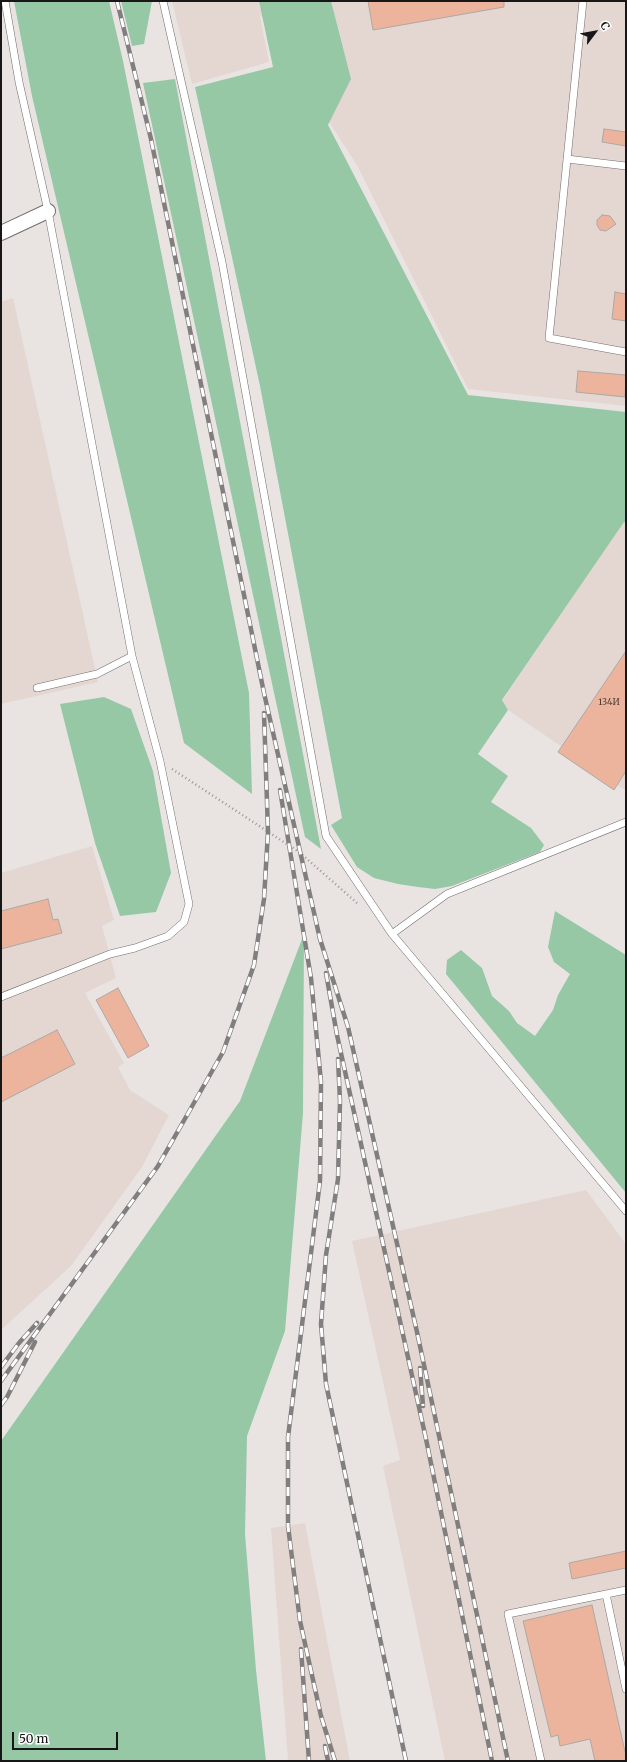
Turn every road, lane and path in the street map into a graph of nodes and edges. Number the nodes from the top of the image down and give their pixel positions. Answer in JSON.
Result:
{"nodes":[{"id":1,"x":5,"y":1,"type":"edge"},
{"id":2,"x":163,"y":1,"type":"edge"},
{"id":3,"x":583,"y":1,"type":"edge"},
{"id":4,"x":567,"y":158,"type":"junction"},
{"id":5,"x":626,"y":166,"type":"edge"},
{"id":6,"x":48,"y":212,"type":"junction"},
{"id":7,"x":1,"y":233,"type":"edge"},
{"id":8,"x":626,"y":352,"type":"edge"},
{"id":9,"x":132,"y":656,"type":"junction"},
{"id":10,"x":37,"y":688,"type":"dead end"},
{"id":11,"x":160,"y":761,"type":"junction"},
{"id":12,"x":626,"y":822,"type":"edge"},
{"id":13,"x":363,"y":908,"type":"dead end"},
{"id":14,"x":392,"y":934,"type":"junction"},
{"id":15,"x":1,"y":997,"type":"edge"},
{"id":16,"x":626,"y":1211,"type":"edge"},
{"id":17,"x":626,"y":1590,"type":"edge"},
{"id":18,"x":606,"y":1594,"type":"junction"},
{"id":19,"x":626,"y":1689,"type":"edge"},
{"id":20,"x":541,"y":1761,"type":"edge"}],
"edges":[{"from":1,"to":6,"type":"lane"},
{"from":2,"to":14,"type":"lane"},
{"from":3,"to":4,"type":"lane"},
{"from":4,"to":5,"type":"lane"},
{"from":4,"to":8,"type":"lane"},
{"from":6,"to":7,"type":"street"},
{"from":6,"to":9,"type":"lane"},
{"from":9,"to":10,"type":"lane"},
{"from":9,"to":11,"type":"lane"},
{"from":11,"to":13,"type":"path"},
{"from":11,"to":15,"type":"lane"},
{"from":12,"to":14,"type":"lane"},
{"from":14,"to":16,"type":"lane"},
{"from":17,"to":18,"type":"lane"},
{"from":18,"to":19,"type":"lane"},
{"from":18,"to":20,"type":"lane"}]}
